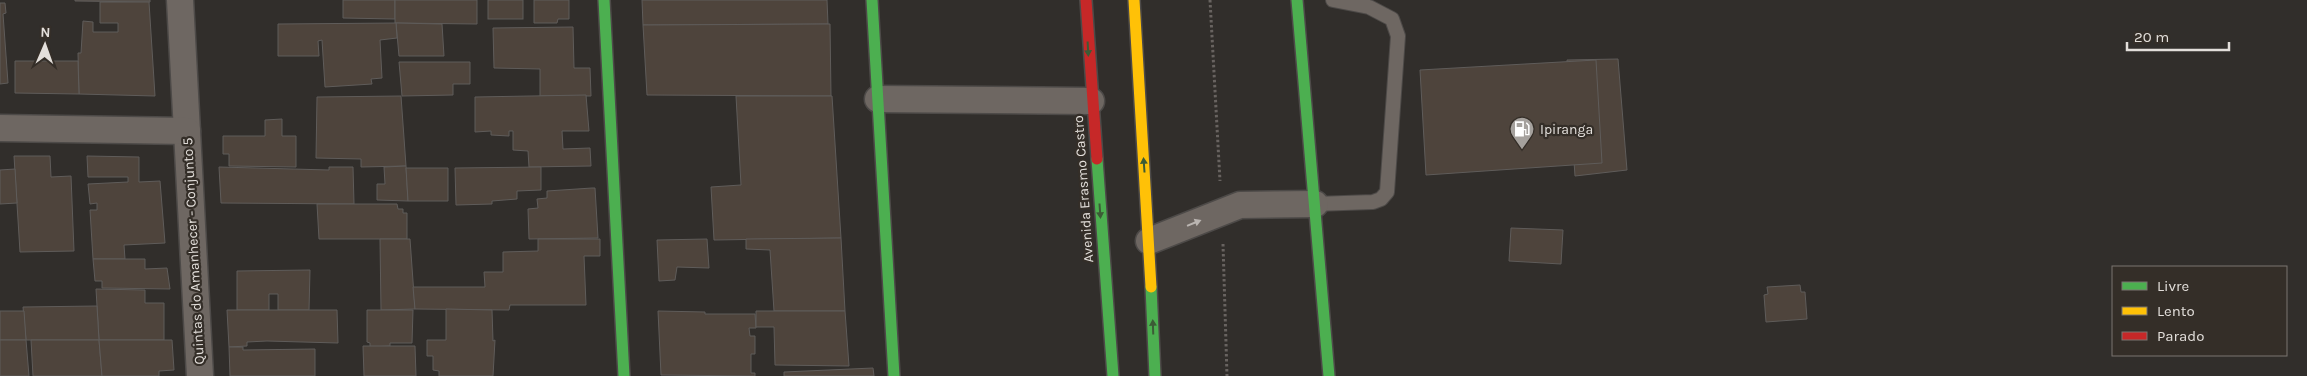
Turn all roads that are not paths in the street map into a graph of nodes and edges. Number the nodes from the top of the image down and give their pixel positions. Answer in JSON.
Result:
{"nodes":[{"id":1,"x":180,"y":0,"type":"edge"},
{"id":2,"x":604,"y":0,"type":"edge"},
{"id":3,"x":872,"y":0,"type":"edge"},
{"id":4,"x":1086,"y":0,"type":"edge"},
{"id":5,"x":1134,"y":0,"type":"edge"},
{"id":6,"x":1297,"y":0,"type":"edge"},
{"id":7,"x":1333,"y":0,"type":"edge"},
{"id":8,"x":878,"y":99,"type":"junction"},
{"id":9,"x":1091,"y":101,"type":"junction"},
{"id":10,"x":0,"y":128,"type":"edge"},
{"id":11,"x":187,"y":131,"type":"junction"},
{"id":12,"x":1315,"y":204,"type":"junction"},
{"id":13,"x":1149,"y":241,"type":"junction"},
{"id":14,"x":200,"y":376,"type":"edge"},
{"id":15,"x":624,"y":376,"type":"edge"},
{"id":16,"x":894,"y":376,"type":"edge"},
{"id":17,"x":1112,"y":376,"type":"edge"},
{"id":18,"x":1155,"y":376,"type":"edge"},
{"id":19,"x":1329,"y":376,"type":"edge"}],
"edges":[{"from":1,"to":11,"type":"street"},
{"from":2,"to":15,"type":"street"},
{"from":3,"to":8,"type":"street"},
{"from":4,"to":9,"type":"street","name":"Avenida Erasmo Castro","one_way":true},
{"from":13,"to":5,"type":"street","one_way":true},
{"from":6,"to":12,"type":"street"},
{"from":7,"to":12,"type":"lane"},
{"from":8,"to":9,"type":"street"},
{"from":8,"to":16,"type":"street"},
{"from":9,"to":17,"type":"street","name":"Avenida Erasmo Castro","one_way":true},
{"from":10,"to":11,"type":"street","name":"Quintas do Amanhecer - Conjunto 5"},
{"from":11,"to":14,"type":"street","name":"Quintas do Amanhecer - Conjunto 5"},
{"from":13,"to":12,"type":"street","one_way":true},
{"from":12,"to":19,"type":"street"},
{"from":18,"to":13,"type":"street","one_way":true}]}
